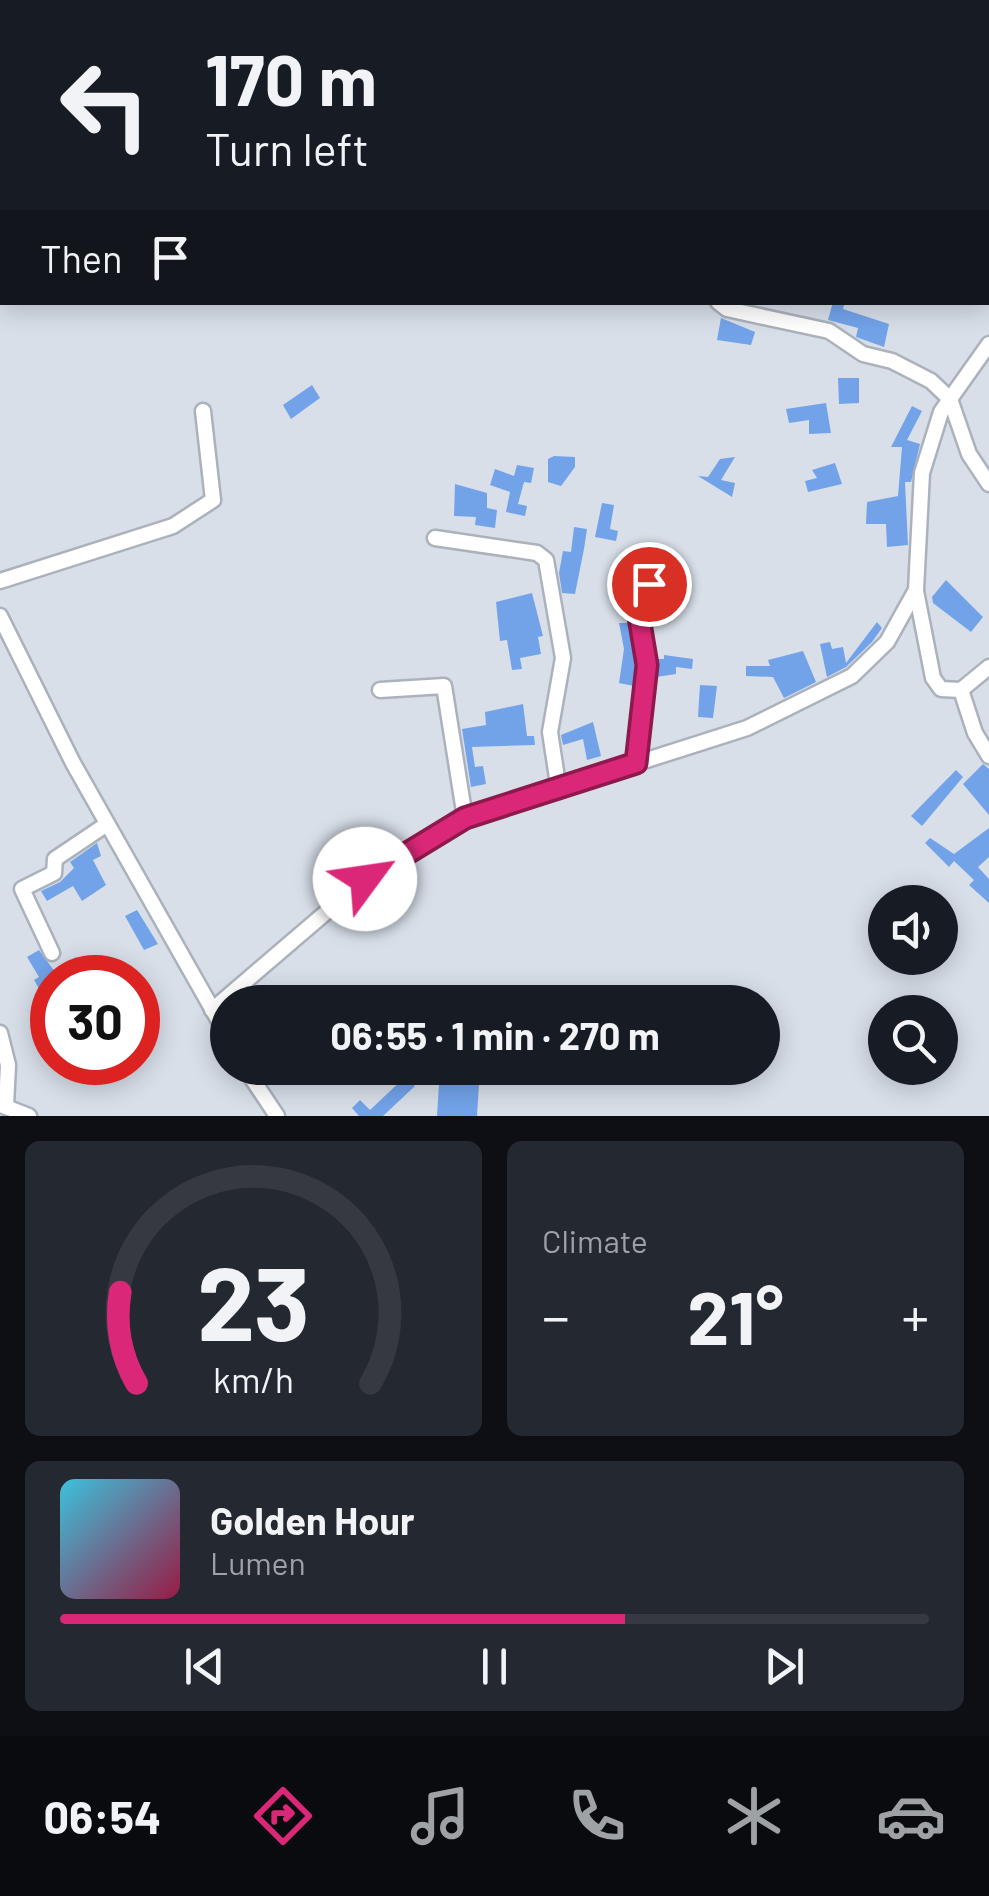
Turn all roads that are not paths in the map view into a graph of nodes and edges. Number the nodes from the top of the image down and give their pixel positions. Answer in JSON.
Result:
{"nodes":[{"id":1,"x":722,"y":305,"type":"edge"},
{"id":2,"x":989,"y":344,"type":"edge"},
{"id":3,"x":950,"y":399,"type":"junction"},
{"id":4,"x":203,"y":411,"type":"dead end"},
{"id":5,"x":989,"y":484,"type":"edge"},
{"id":6,"x":435,"y":538,"type":"dead end"},
{"id":7,"x":0,"y":581,"type":"edge"},
{"id":8,"x":649,"y":584,"type":"dead end"},
{"id":9,"x":916,"y":590,"type":"junction"},
{"id":10,"x":0,"y":616,"type":"edge"},
{"id":11,"x":989,"y":667,"type":"edge"},
{"id":12,"x":380,"y":690,"type":"dead end"},
{"id":13,"x":961,"y":690,"type":"junction"},
{"id":14,"x":989,"y":756,"type":"edge"},
{"id":15,"x":636,"y":763,"type":"junction"},
{"id":16,"x":559,"y":792,"type":"junction"},
{"id":17,"x":465,"y":818,"type":"junction"},
{"id":18,"x":107,"y":824,"type":"junction"},
{"id":19,"x":52,"y":953,"type":"dead end"},
{"id":20,"x":241,"y":985,"type":"edge"},
{"id":21,"x":210,"y":1006,"type":"edge"},
{"id":22,"x":0,"y":1032,"type":"edge"},
{"id":23,"x":256,"y":1085,"type":"edge"},
{"id":24,"x":3,"y":1106,"type":"edge"},
{"id":25,"x":29,"y":1116,"type":"edge"},
{"id":26,"x":277,"y":1116,"type":"edge"}],
"edges":[{"from":1,"to":3,"type":"street"},
{"from":2,"to":3,"type":"street"},
{"from":3,"to":5,"type":"street"},
{"from":3,"to":9,"type":"street"},
{"from":4,"to":7,"type":"street"},
{"from":6,"to":16,"type":"street"},
{"from":8,"to":15,"type":"street"},
{"from":9,"to":13,"type":"street"},
{"from":9,"to":15,"type":"street"},
{"from":10,"to":18,"type":"street"},
{"from":11,"to":13,"type":"street"},
{"from":12,"to":17,"type":"street"},
{"from":13,"to":14,"type":"street"},
{"from":15,"to":16,"type":"street"},
{"from":16,"to":17,"type":"street"},
{"from":17,"to":20,"type":"street"},
{"from":18,"to":19,"type":"street"},
{"from":18,"to":21,"type":"street"},
{"from":22,"to":24,"type":"street"},
{"from":23,"to":26,"type":"street"},
{"from":24,"to":25,"type":"street"}]}
